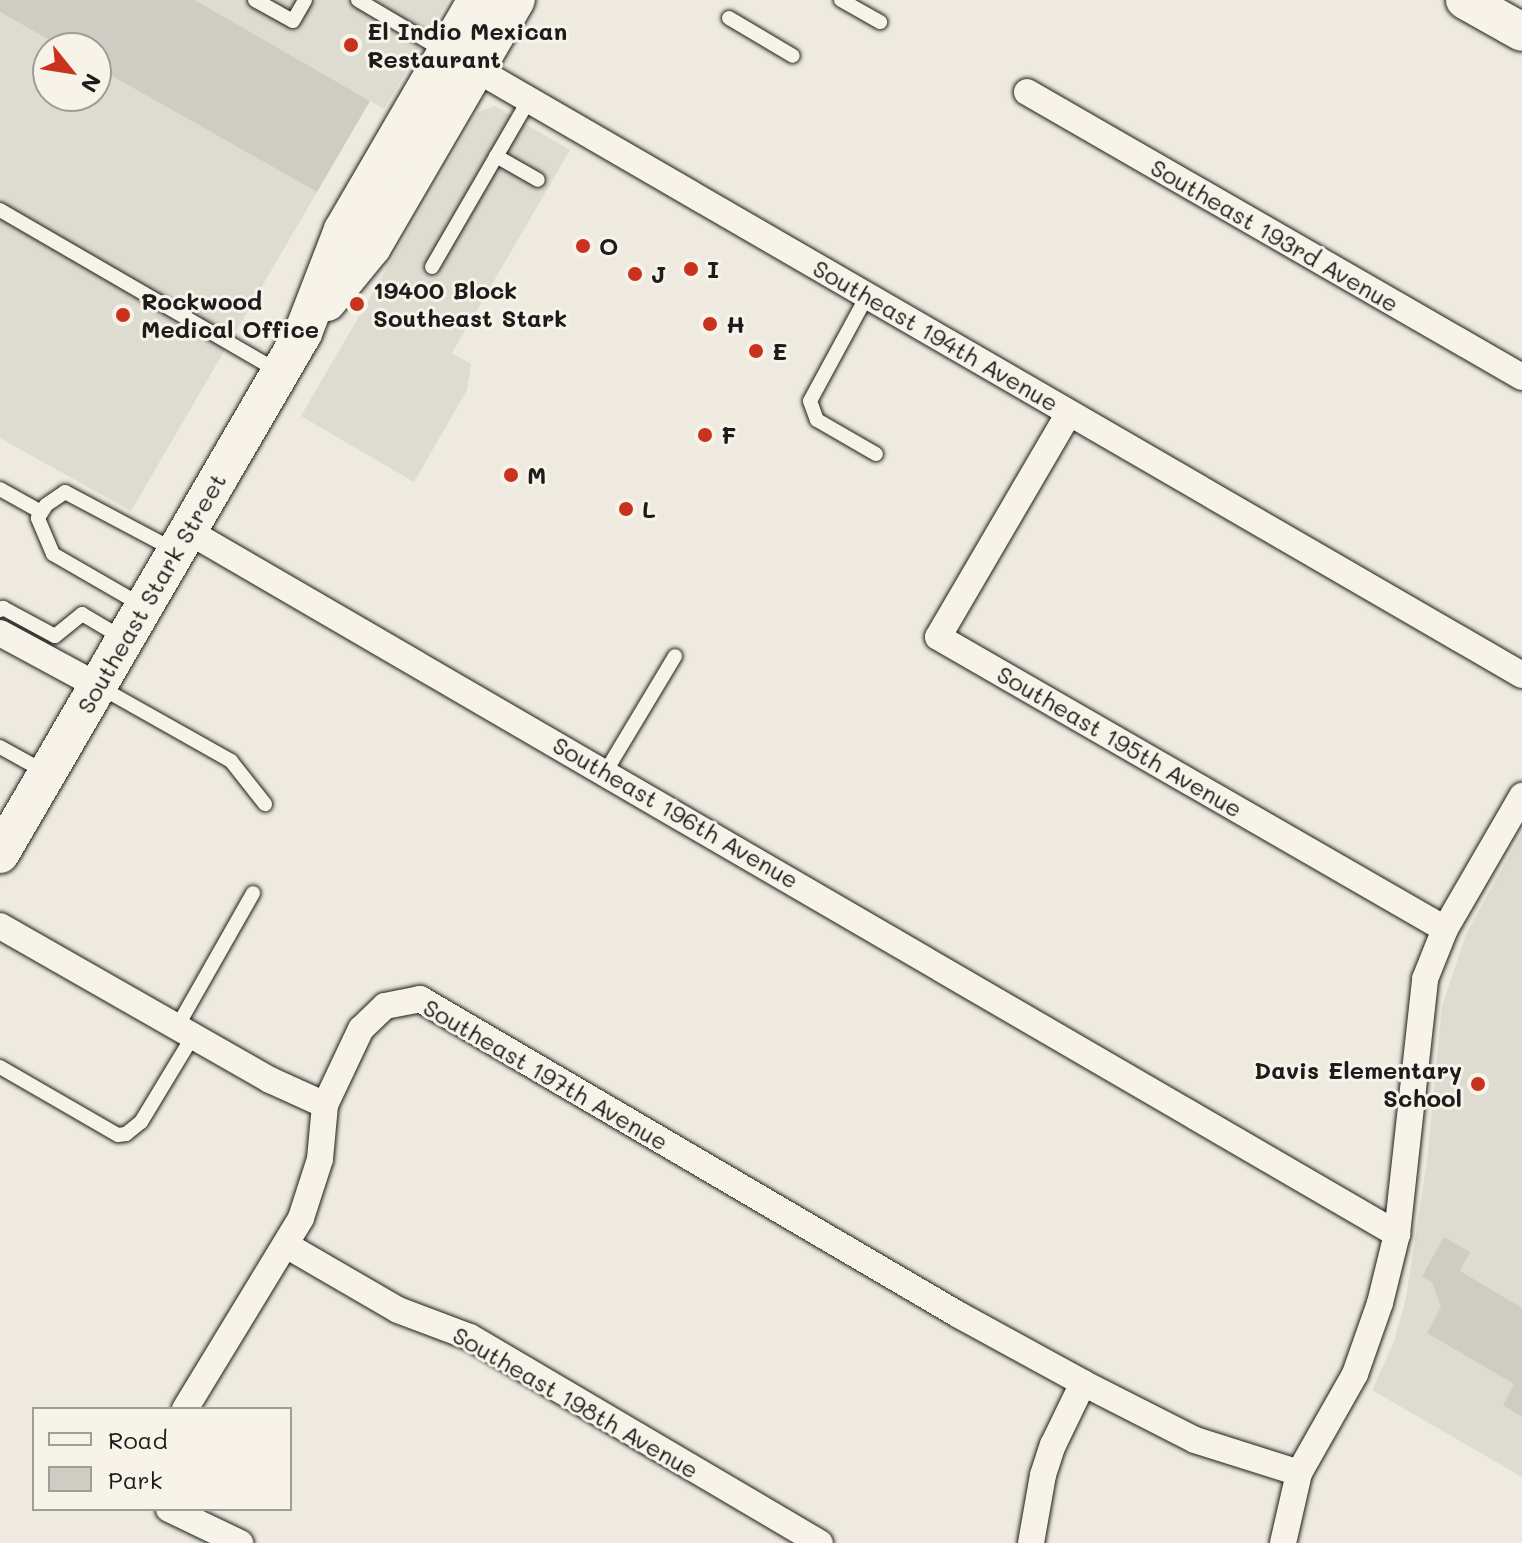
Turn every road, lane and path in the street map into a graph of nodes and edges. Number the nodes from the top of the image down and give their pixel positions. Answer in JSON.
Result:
{"nodes":[{"id":1,"x":255,"y":0,"type":"edge"},
{"id":2,"x":305,"y":0,"type":"edge"},
{"id":3,"x":358,"y":0,"type":"edge"},
{"id":4,"x":841,"y":0,"type":"edge"},
{"id":5,"x":1465,"y":0,"type":"edge"},
{"id":6,"x":486,"y":9,"type":"edge"},
{"id":7,"x":729,"y":18,"type":"dead end"},
{"id":8,"x":880,"y":22,"type":"dead end"},
{"id":9,"x":1522,"y":32,"type":"edge"},
{"id":10,"x":793,"y":56,"type":"dead end"},
{"id":11,"x":461,"y":61,"type":"junction"},
{"id":12,"x":1027,"y":92,"type":"dead end"},
{"id":13,"x":529,"y":100,"type":"junction"},
{"id":14,"x":496,"y":156,"type":"junction"},
{"id":15,"x":538,"y":180,"type":"dead end"},
{"id":16,"x":0,"y":210,"type":"edge"},
{"id":17,"x":432,"y":267,"type":"dead end"},
{"id":18,"x":867,"y":296,"type":"junction"},
{"id":19,"x":280,"y":372,"type":"junction"},
{"id":20,"x":1522,"y":377,"type":"edge"},
{"id":21,"x":1069,"y":413,"type":"junction"},
{"id":22,"x":876,"y":454,"type":"dead end"},
{"id":23,"x":0,"y":489,"type":"edge"},
{"id":24,"x":41,"y":512,"type":"junction"},
{"id":25,"x":182,"y":541,"type":"junction"},
{"id":26,"x":144,"y":606,"type":"junction"},
{"id":27,"x":0,"y":610,"type":"edge"},
{"id":28,"x":0,"y":633,"type":"edge"},
{"id":29,"x":125,"y":639,"type":"junction"},
{"id":30,"x":675,"y":656,"type":"dead end"},
{"id":31,"x":1522,"y":675,"type":"edge"},
{"id":32,"x":98,"y":686,"type":"junction"},
{"id":33,"x":0,"y":747,"type":"edge"},
{"id":34,"x":606,"y":771,"type":"junction"},
{"id":35,"x":47,"y":773,"type":"junction"},
{"id":36,"x":1522,"y":796,"type":"edge"},
{"id":37,"x":265,"y":804,"type":"dead end"},
{"id":38,"x":0,"y":854,"type":"edge"},
{"id":39,"x":253,"y":893,"type":"dead end"},
{"id":40,"x":0,"y":926,"type":"edge"},
{"id":41,"x":1445,"y":929,"type":"junction"},
{"id":42,"x":185,"y":1031,"type":"junction"},
{"id":43,"x":0,"y":1067,"type":"edge"},
{"id":44,"x":325,"y":1105,"type":"junction"},
{"id":45,"x":1397,"y":1234,"type":"junction"},
{"id":46,"x":286,"y":1245,"type":"junction"},
{"id":47,"x":1083,"y":1383,"type":"junction"},
{"id":48,"x":186,"y":1407,"type":"edge"},
{"id":49,"x":1299,"y":1473,"type":"junction"},
{"id":50,"x":173,"y":1511,"type":"edge"},
{"id":51,"x":240,"y":1543,"type":"edge"},
{"id":52,"x":820,"y":1543,"type":"edge"},
{"id":53,"x":1031,"y":1543,"type":"edge"},
{"id":54,"x":1283,"y":1543,"type":"edge"}],
"edges":[{"from":1,"to":2,"type":"lane"},
{"from":3,"to":11,"type":"lane"},
{"from":4,"to":8,"type":"lane"},
{"from":5,"to":9,"type":"main road"},
{"from":6,"to":11,"type":"main road","name":"Southeast Stark Street"},
{"from":7,"to":10,"type":"lane"},
{"from":11,"to":13,"type":"street","name":"Southeast 194th Avenue"},
{"from":11,"to":19,"type":"main road","name":"Southeast Stark Street"},
{"from":12,"to":20,"type":"street","name":"Southeast 193rd Avenue"},
{"from":13,"to":14,"type":"lane"},
{"from":13,"to":18,"type":"street","name":"Southeast 194th Avenue"},
{"from":14,"to":15,"type":"lane"},
{"from":14,"to":17,"type":"lane"},
{"from":16,"to":19,"type":"lane"},
{"from":18,"to":21,"type":"street","name":"Southeast 194th Avenue"},
{"from":18,"to":22,"type":"lane"},
{"from":19,"to":25,"type":"main road","name":"Southeast Stark Street"},
{"from":21,"to":31,"type":"street","name":"Southeast 194th Avenue"},
{"from":21,"to":41,"type":"street","name":"Southeast 195th Avenue"},
{"from":23,"to":24,"type":"lane"},
{"from":24,"to":25,"type":"lane"},
{"from":24,"to":26,"type":"lane"},
{"from":25,"to":26,"type":"main road","name":"Southeast Stark Street"},
{"from":25,"to":34,"type":"street","name":"Southeast 196th Avenue"},
{"from":26,"to":29,"type":"main road","name":"Southeast Stark Street"},
{"from":27,"to":29,"type":"lane"},
{"from":28,"to":32,"type":"street"},
{"from":29,"to":32,"type":"main road","name":"Southeast Stark Street"},
{"from":30,"to":34,"type":"lane"},
{"from":32,"to":35,"type":"main road","name":"Southeast Stark Street"},
{"from":32,"to":37,"type":"lane"},
{"from":33,"to":35,"type":"lane"},
{"from":34,"to":45,"type":"street","name":"Southeast 196th Avenue"},
{"from":35,"to":38,"type":"main road","name":"Southeast Stark Street"},
{"from":36,"to":41,"type":"street"},
{"from":39,"to":42,"type":"lane"},
{"from":40,"to":42,"type":"street"},
{"from":41,"to":45,"type":"street"},
{"from":42,"to":43,"type":"lane"},
{"from":42,"to":44,"type":"street"},
{"from":44,"to":46,"type":"street","name":"Southeast 197th Avenue"},
{"from":44,"to":47,"type":"street","name":"Southeast 197th Avenue"},
{"from":45,"to":49,"type":"street"},
{"from":46,"to":48,"type":"street","name":"Southeast 197th Avenue"},
{"from":46,"to":52,"type":"street","name":"Southeast 198th Avenue"},
{"from":47,"to":49,"type":"street","name":"Southeast 197th Avenue"},
{"from":47,"to":53,"type":"street"},
{"from":49,"to":54,"type":"street"},
{"from":50,"to":51,"type":"street"}]}
